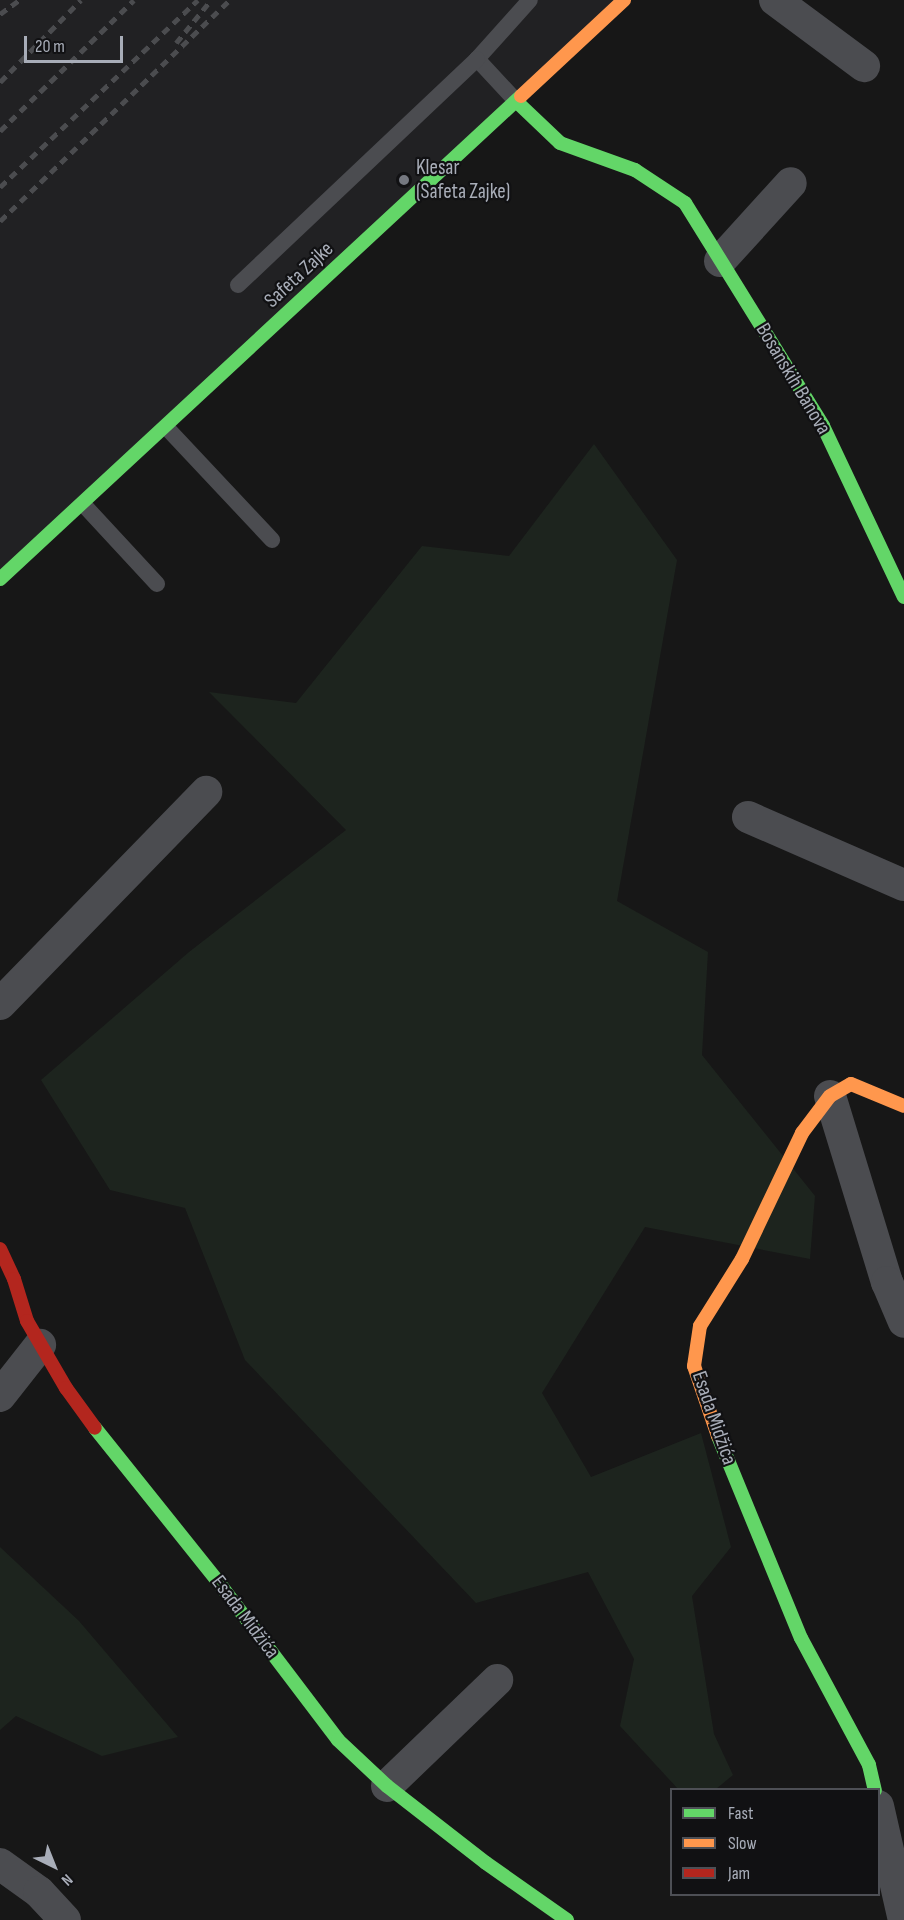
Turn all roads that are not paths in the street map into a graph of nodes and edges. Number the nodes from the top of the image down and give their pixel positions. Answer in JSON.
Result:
{"nodes":[{"id":1,"x":530,"y":0,"type":"edge"},
{"id":2,"x":624,"y":0,"type":"edge"},
{"id":3,"x":775,"y":0,"type":"edge"},
{"id":4,"x":477,"y":59,"type":"junction"},
{"id":5,"x":864,"y":66,"type":"dead end"},
{"id":6,"x":517,"y":102,"type":"junction"},
{"id":7,"x":790,"y":183,"type":"dead end"},
{"id":8,"x":720,"y":261,"type":"junction"},
{"id":9,"x":238,"y":285,"type":"dead end"},
{"id":10,"x":166,"y":427,"type":"junction"},
{"id":11,"x":83,"y":504,"type":"junction"},
{"id":12,"x":272,"y":540,"type":"dead end"},
{"id":13,"x":0,"y":579,"type":"edge"},
{"id":14,"x":157,"y":584,"type":"dead end"},
{"id":15,"x":904,"y":597,"type":"edge"},
{"id":16,"x":206,"y":792,"type":"dead end"},
{"id":17,"x":748,"y":817,"type":"dead end"},
{"id":18,"x":904,"y":885,"type":"edge"},
{"id":19,"x":0,"y":1004,"type":"edge"},
{"id":20,"x":830,"y":1096,"type":"junction"},
{"id":21,"x":904,"y":1106,"type":"edge"},
{"id":22,"x":0,"y":1249,"type":"edge"},
{"id":23,"x":904,"y":1322,"type":"edge"},
{"id":24,"x":40,"y":1345,"type":"junction"},
{"id":25,"x":0,"y":1396,"type":"edge"},
{"id":26,"x":497,"y":1680,"type":"dead end"},
{"id":27,"x":387,"y":1786,"type":"junction"},
{"id":28,"x":875,"y":1788,"type":"edge"},
{"id":29,"x":880,"y":1811,"type":"edge"},
{"id":30,"x":0,"y":1864,"type":"edge"},
{"id":31,"x":65,"y":1920,"type":"edge"},
{"id":32,"x":567,"y":1920,"type":"edge"},
{"id":33,"x":904,"y":1920,"type":"edge"}],
"edges":[{"from":1,"to":4,"type":"lane"},
{"from":2,"to":6,"type":"street","name":"Safeta Zajke"},
{"from":3,"to":5,"type":"street"},
{"from":4,"to":6,"type":"lane"},
{"from":4,"to":9,"type":"lane"},
{"from":6,"to":8,"type":"street","name":"Bosanskih Banova"},
{"from":6,"to":10,"type":"street","name":"Safeta Zajke"},
{"from":7,"to":8,"type":"street"},
{"from":8,"to":15,"type":"street","name":"Bosanskih Banova"},
{"from":10,"to":11,"type":"street","name":"Safeta Zajke"},
{"from":10,"to":12,"type":"lane"},
{"from":11,"to":13,"type":"street","name":"Safeta Zajke"},
{"from":11,"to":14,"type":"lane"},
{"from":16,"to":19,"type":"street"},
{"from":17,"to":18,"type":"street"},
{"from":20,"to":21,"type":"street"},
{"from":20,"to":23,"type":"street"},
{"from":20,"to":28,"type":"street","name":"Esada Midžića"},
{"from":22,"to":24,"type":"street","name":"Esada Midžića"},
{"from":24,"to":25,"type":"street"},
{"from":24,"to":27,"type":"street","name":"Esada Midžića"},
{"from":26,"to":27,"type":"street"},
{"from":27,"to":32,"type":"street","name":"Esada Midžića"},
{"from":29,"to":33,"type":"street"},
{"from":30,"to":31,"type":"street"}]}
